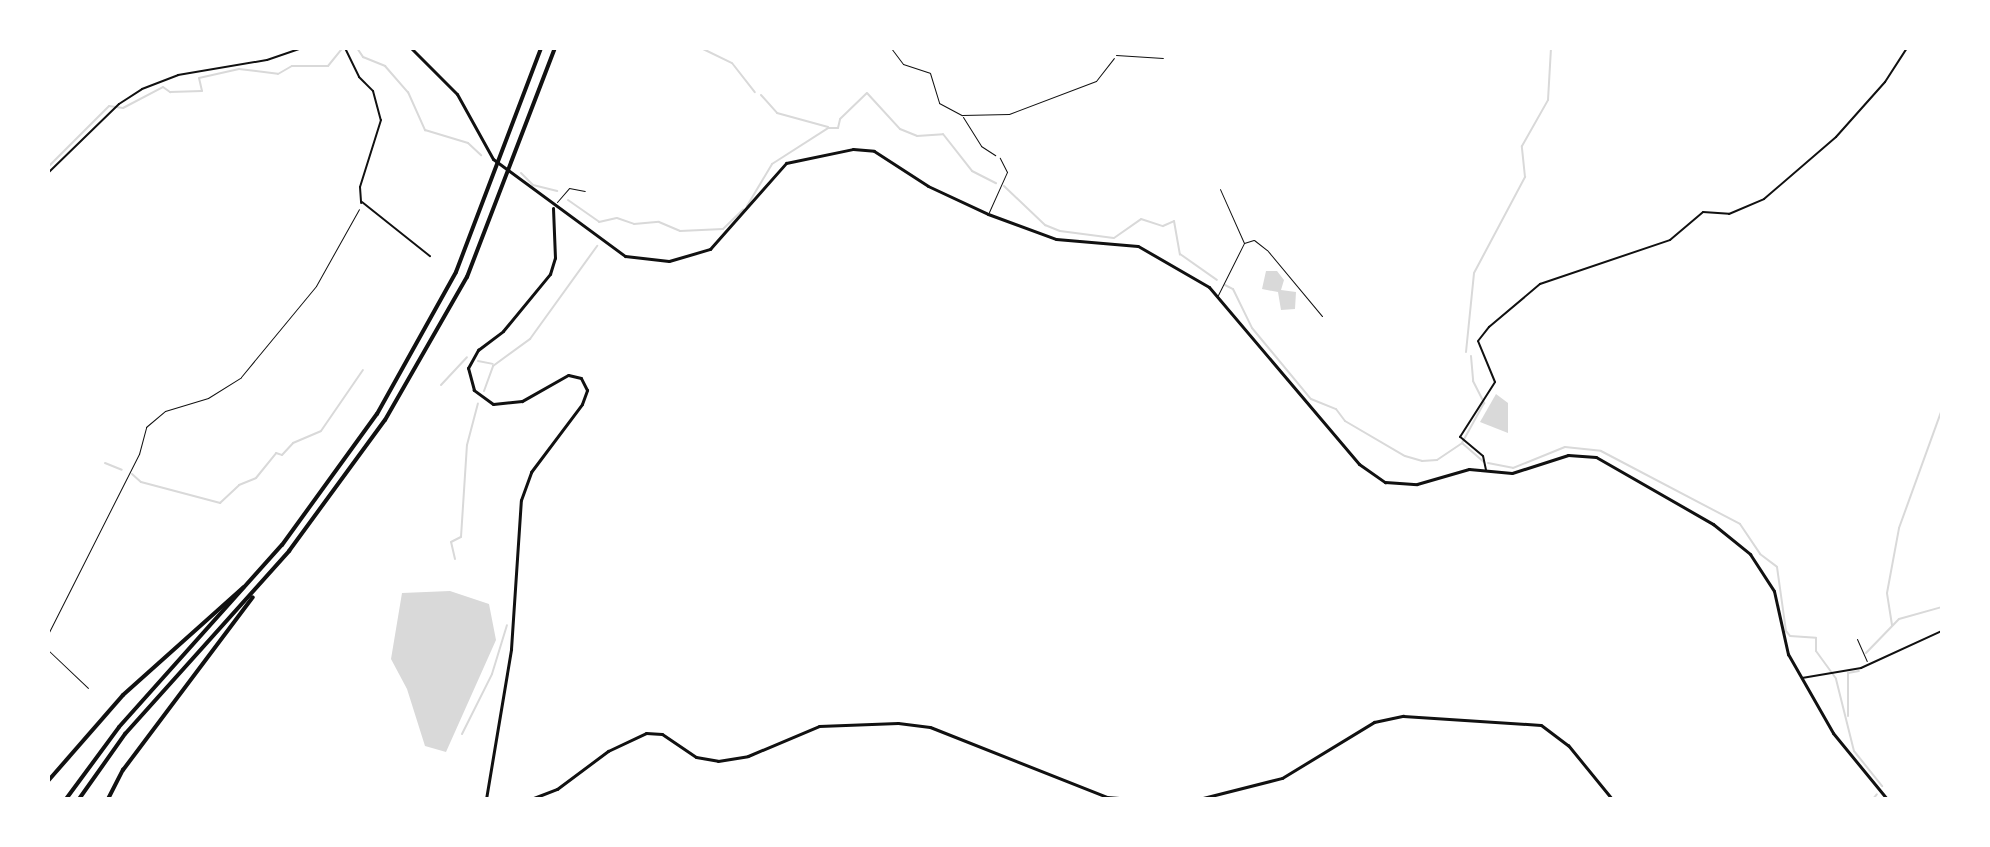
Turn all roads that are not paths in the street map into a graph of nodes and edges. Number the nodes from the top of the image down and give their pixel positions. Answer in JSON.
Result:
{"nodes":[{"id":1,"x":302,"y":48,"type":"edge"},
{"id":2,"x":345,"y":48,"type":"edge"},
{"id":3,"x":411,"y":48,"type":"edge"},
{"id":4,"x":541,"y":48,"type":"edge"},
{"id":5,"x":1907,"y":48,"type":"edge"},
{"id":6,"x":554,"y":50,"type":"edge"},
{"id":7,"x":1116,"y":55,"type":"road end"},
{"id":8,"x":1163,"y":58,"type":"dead end"},
{"id":9,"x":1000,"y":158,"type":"road end"},
{"id":10,"x":48,"y":173,"type":"edge"},
{"id":11,"x":1220,"y":189,"type":"dead end"},
{"id":12,"x":585,"y":191,"type":"dead end"},
{"id":13,"x":553,"y":208,"type":"junction"},
{"id":14,"x":988,"y":214,"type":"junction"},
{"id":15,"x":1244,"y":243,"type":"junction"},
{"id":16,"x":430,"y":256,"type":"dead end"},
{"id":17,"x":1218,"y":295,"type":"junction"},
{"id":18,"x":1322,"y":316,"type":"dead end"},
{"id":19,"x":1486,"y":471,"type":"junction"},
{"id":20,"x":252,"y":581,"type":"junction"},
{"id":21,"x":260,"y":585,"type":"junction"},
{"id":22,"x":1942,"y":631,"type":"edge"},
{"id":23,"x":1857,"y":639,"type":"dead end"},
{"id":24,"x":1868,"y":664,"type":"junction"},
{"id":25,"x":1802,"y":678,"type":"junction"},
{"id":26,"x":48,"y":781,"type":"edge"},
{"id":27,"x":66,"y":799,"type":"edge"},
{"id":28,"x":79,"y":799,"type":"edge"},
{"id":29,"x":108,"y":799,"type":"edge"},
{"id":30,"x":486,"y":799,"type":"edge"},
{"id":31,"x":531,"y":799,"type":"edge"},
{"id":32,"x":1131,"y":799,"type":"edge"},
{"id":33,"x":1199,"y":799,"type":"edge"},
{"id":34,"x":1612,"y":799,"type":"edge"},
{"id":35,"x":1887,"y":799,"type":"edge"}],
"edges":[{"from":1,"to":10,"type":"street"},
{"from":2,"to":16,"type":"street"},
{"from":3,"to":13,"type":"main road"},
{"from":4,"to":20,"type":"highway"},
{"from":5,"to":19,"type":"street"},
{"from":6,"to":21,"type":"highway"},
{"from":7,"to":8,"type":"lane"},
{"from":9,"to":14,"type":"lane"},
{"from":11,"to":15,"type":"lane"},
{"from":12,"to":13,"type":"lane"},
{"from":13,"to":14,"type":"main road"},
{"from":13,"to":30,"type":"main road"},
{"from":14,"to":17,"type":"main road"},
{"from":15,"to":17,"type":"lane"},
{"from":15,"to":18,"type":"lane"},
{"from":17,"to":19,"type":"main road"},
{"from":19,"to":25,"type":"main road"},
{"from":20,"to":26,"type":"highway"},
{"from":20,"to":27,"type":"highway"},
{"from":21,"to":28,"type":"highway"},
{"from":21,"to":29,"type":"highway"},
{"from":22,"to":24,"type":"street"},
{"from":23,"to":24,"type":"lane"},
{"from":24,"to":25,"type":"street"},
{"from":25,"to":35,"type":"main road"},
{"from":31,"to":32,"type":"main road"},
{"from":33,"to":34,"type":"main road"}]}
